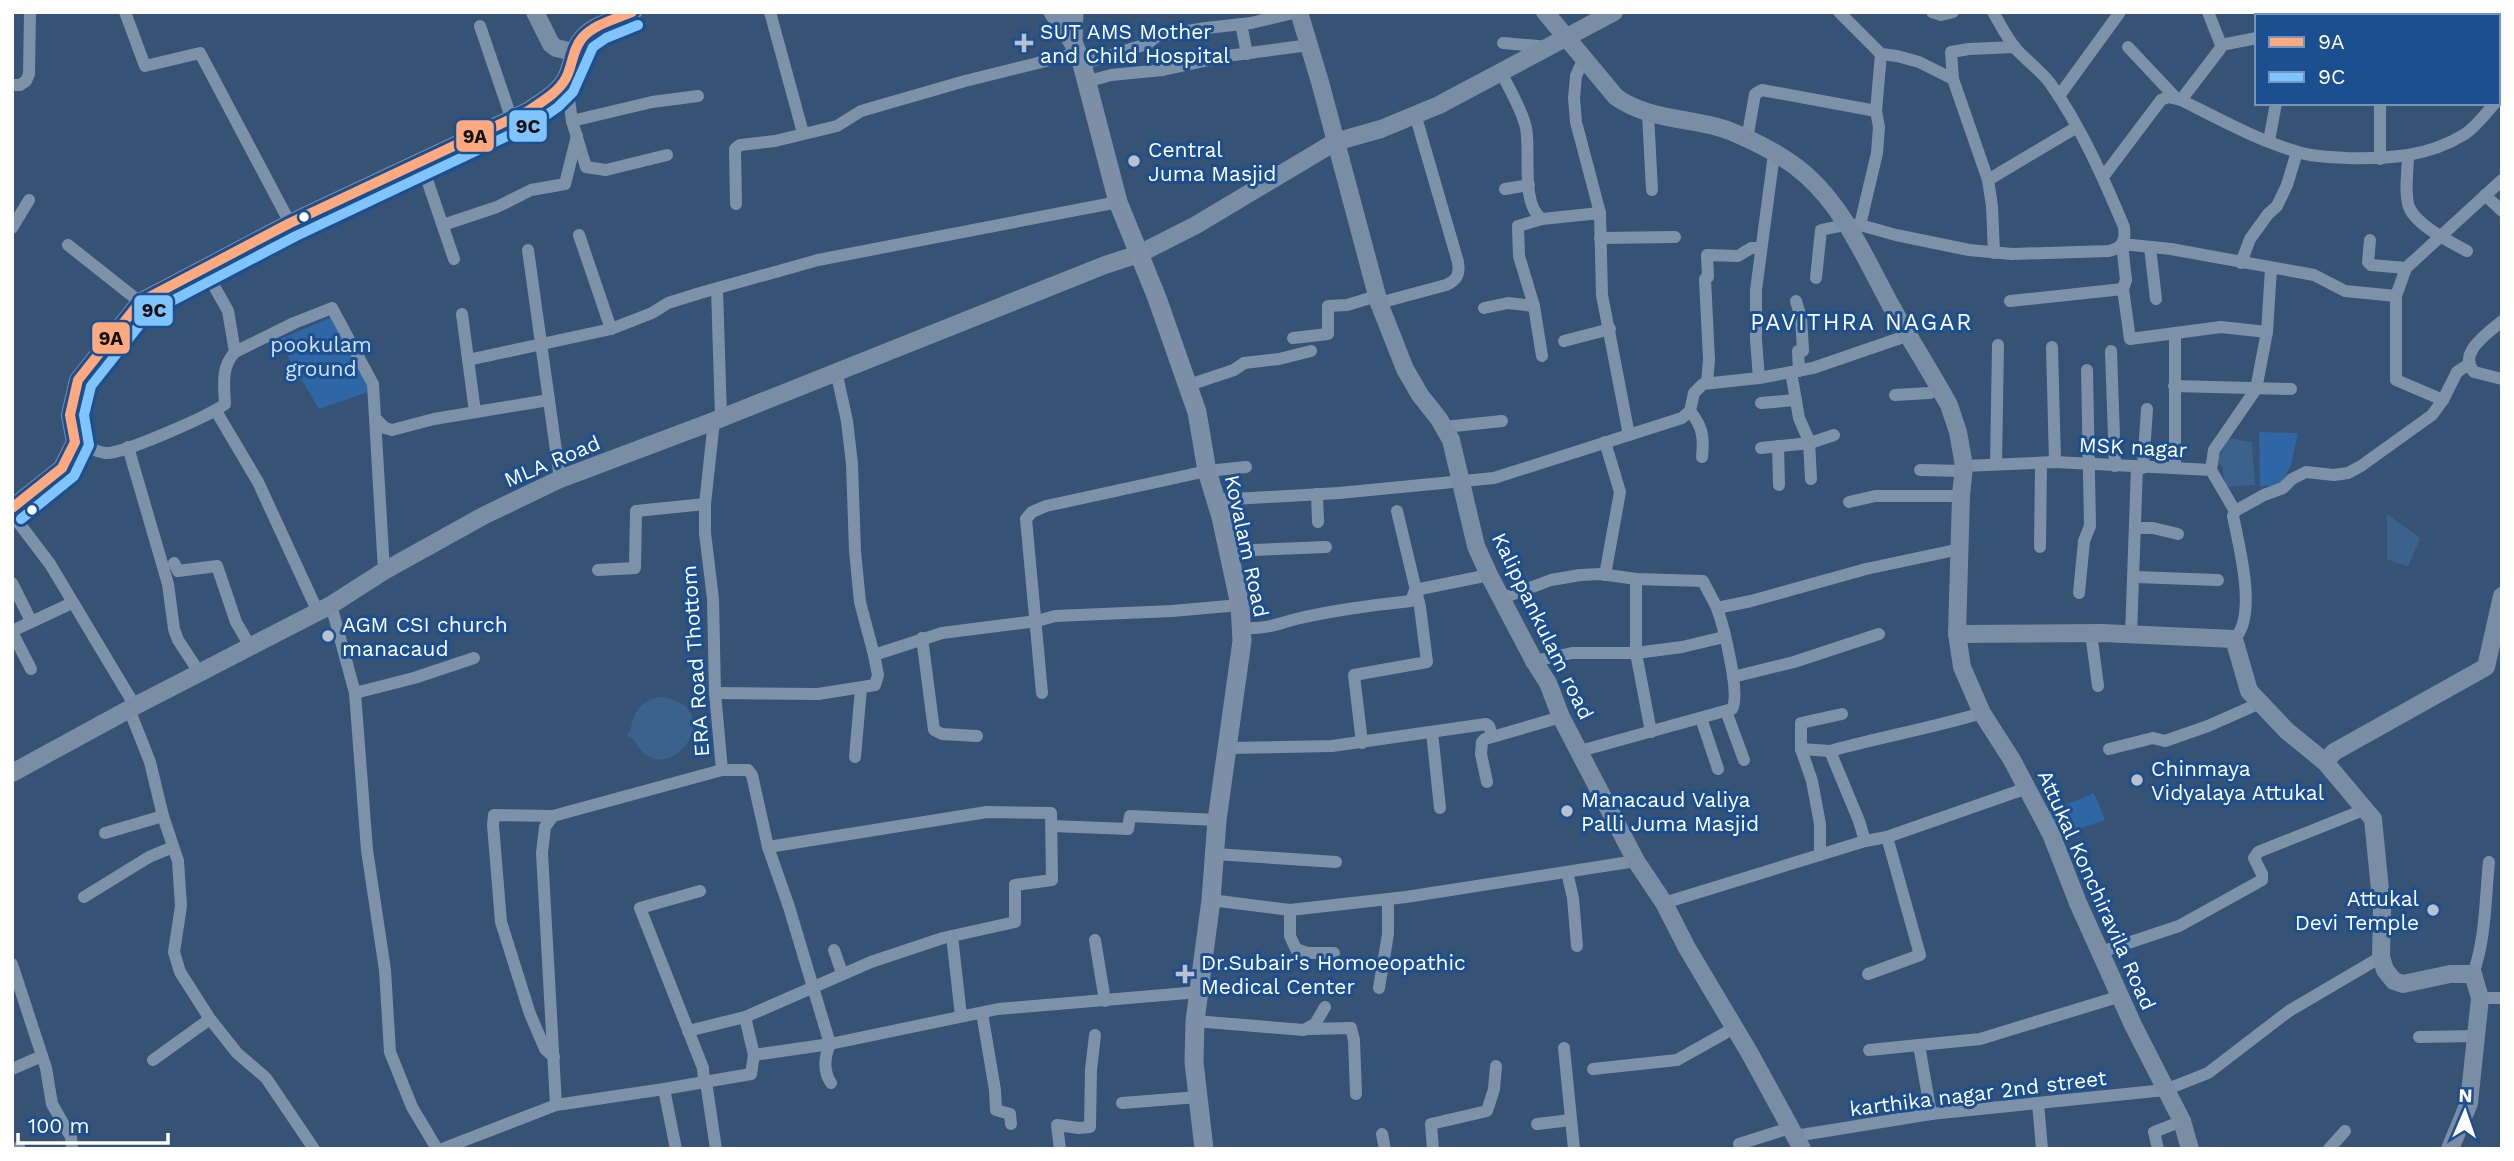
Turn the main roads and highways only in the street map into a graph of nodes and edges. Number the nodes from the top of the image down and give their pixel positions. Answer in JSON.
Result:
{"nodes":[{"id":1,"x":1053,"y":12,"type":"edge"},
{"id":2,"x":1074,"y":12,"type":"edge"},
{"id":3,"x":1080,"y":60,"type":"junction"},
{"id":4,"x":1204,"y":1149,"type":"edge"}],
"edges":[{"from":1,"to":3,"type":"main road"},
{"from":2,"to":3,"type":"main road","name":"Kovalam Road"},
{"from":3,"to":4,"type":"main road","name":"Kovalam Road"}]}
